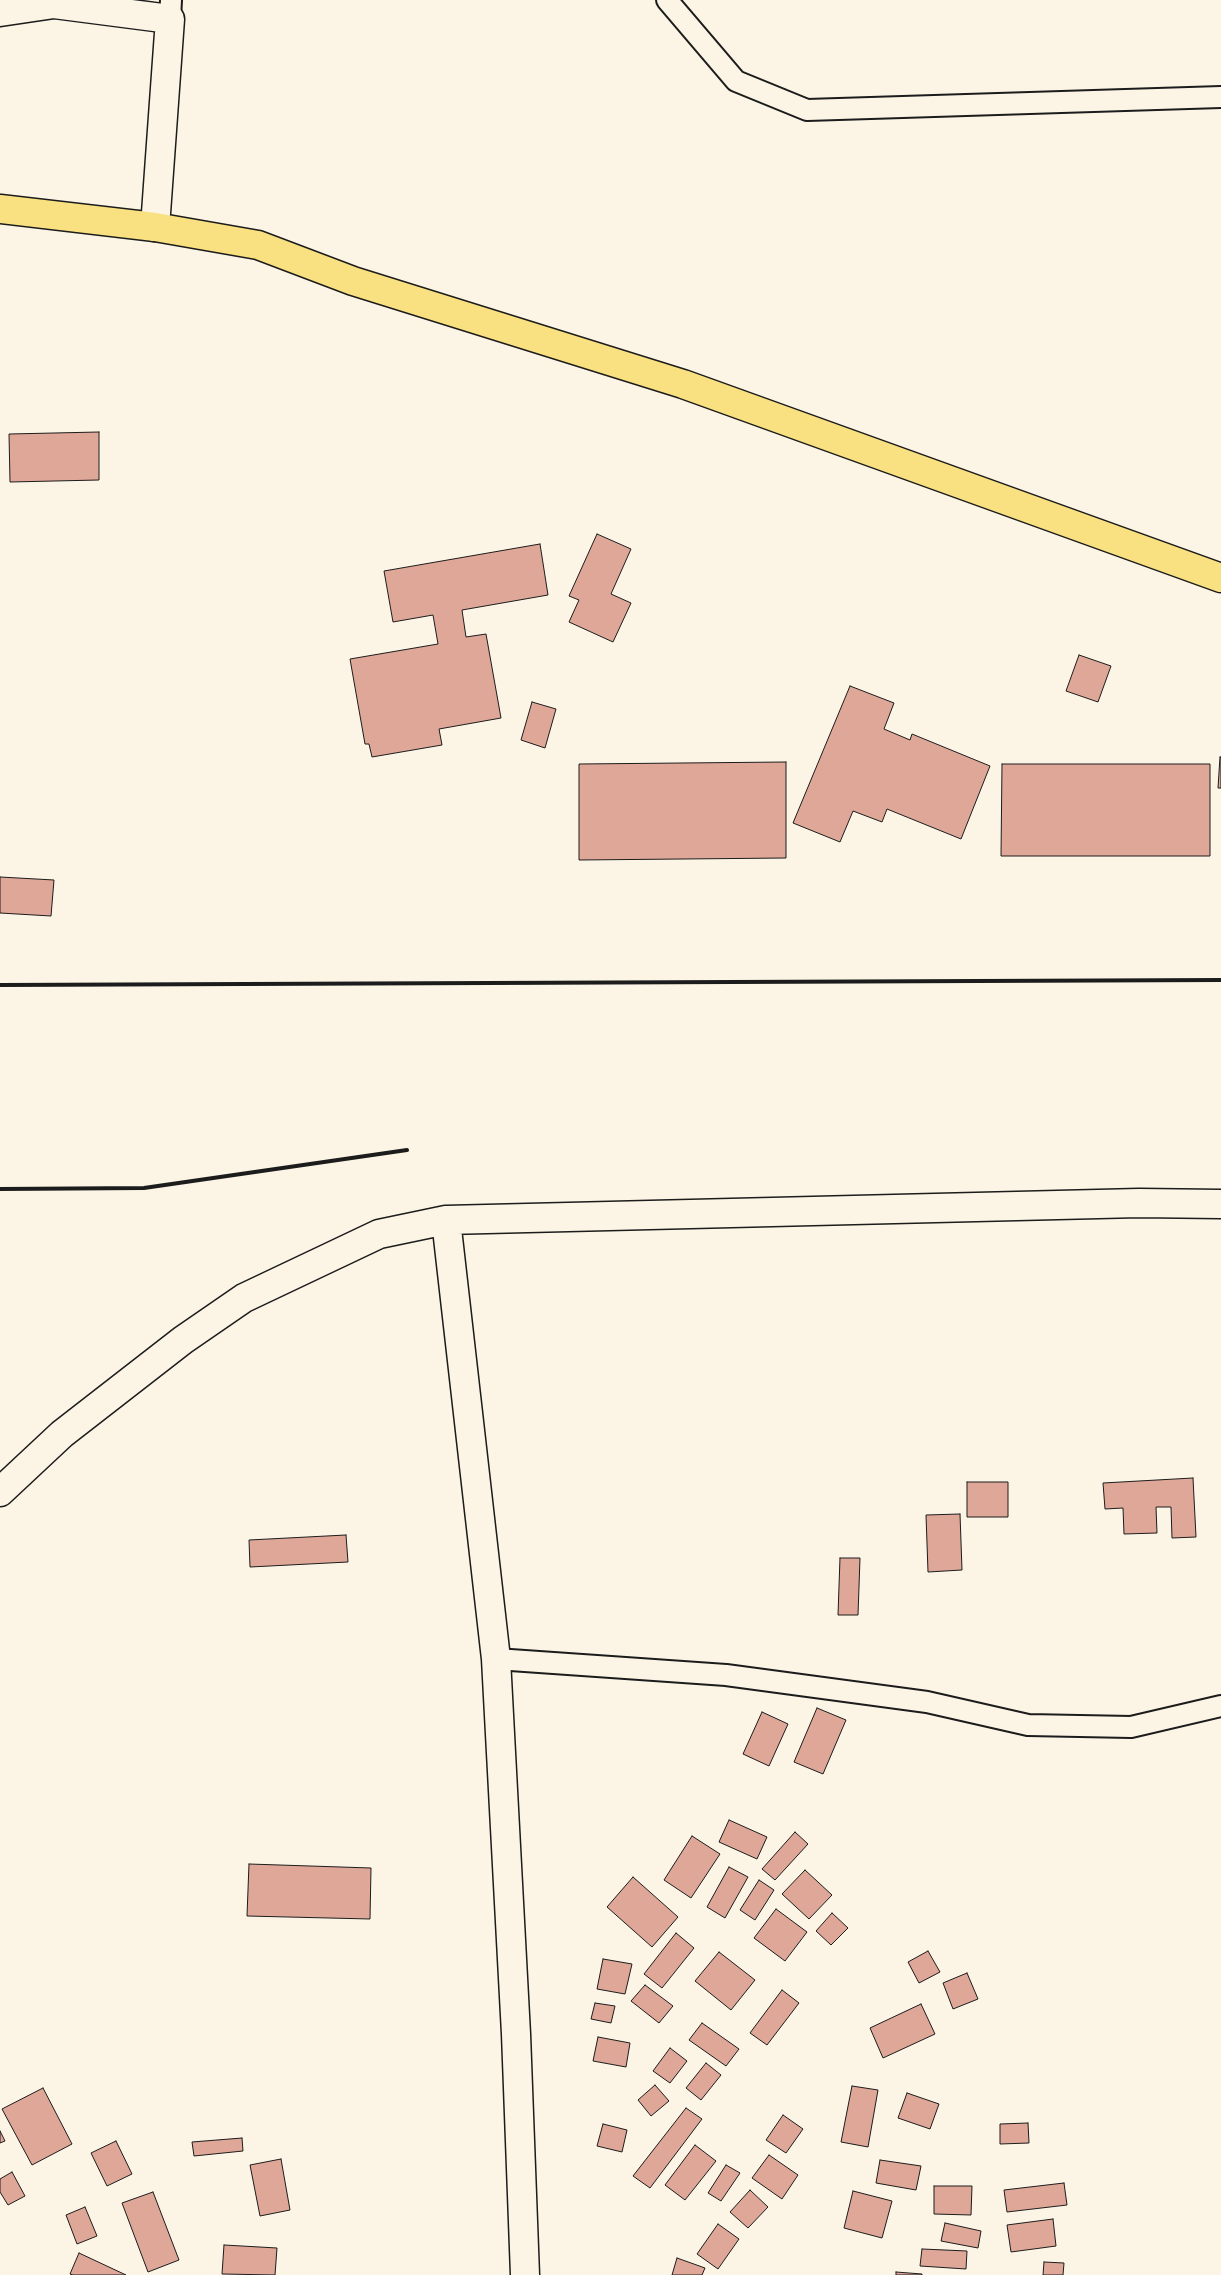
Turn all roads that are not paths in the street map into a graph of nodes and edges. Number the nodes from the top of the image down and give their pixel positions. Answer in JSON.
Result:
{"nodes":[{"id":1,"x":668,"y":0,"type":"edge"},
{"id":2,"x":170,"y":10,"type":"edge"},
{"id":3,"x":0,"y":12,"type":"edge"},
{"id":4,"x":1221,"y":97,"type":"edge"},
{"id":5,"x":0,"y":209,"type":"edge"},
{"id":6,"x":155,"y":227,"type":"junction"},
{"id":7,"x":1221,"y":578,"type":"edge"},
{"id":8,"x":1221,"y":1204,"type":"edge"},
{"id":9,"x":446,"y":1220,"type":"junction"},
{"id":10,"x":0,"y":1492,"type":"edge"},
{"id":11,"x":496,"y":1659,"type":"junction"},
{"id":12,"x":1221,"y":1706,"type":"edge"},
{"id":13,"x":525,"y":2275,"type":"edge"}],
"edges":[{"from":1,"to":4,"type":"lane"},
{"from":2,"to":3,"type":"street"},
{"from":2,"to":6,"type":"street"},
{"from":5,"to":6,"type":"highway"},
{"from":6,"to":7,"type":"highway"},
{"from":8,"to":9,"type":"street"},
{"from":9,"to":10,"type":"street"},
{"from":9,"to":11,"type":"street"},
{"from":11,"to":12,"type":"lane"},
{"from":11,"to":13,"type":"street"}]}
